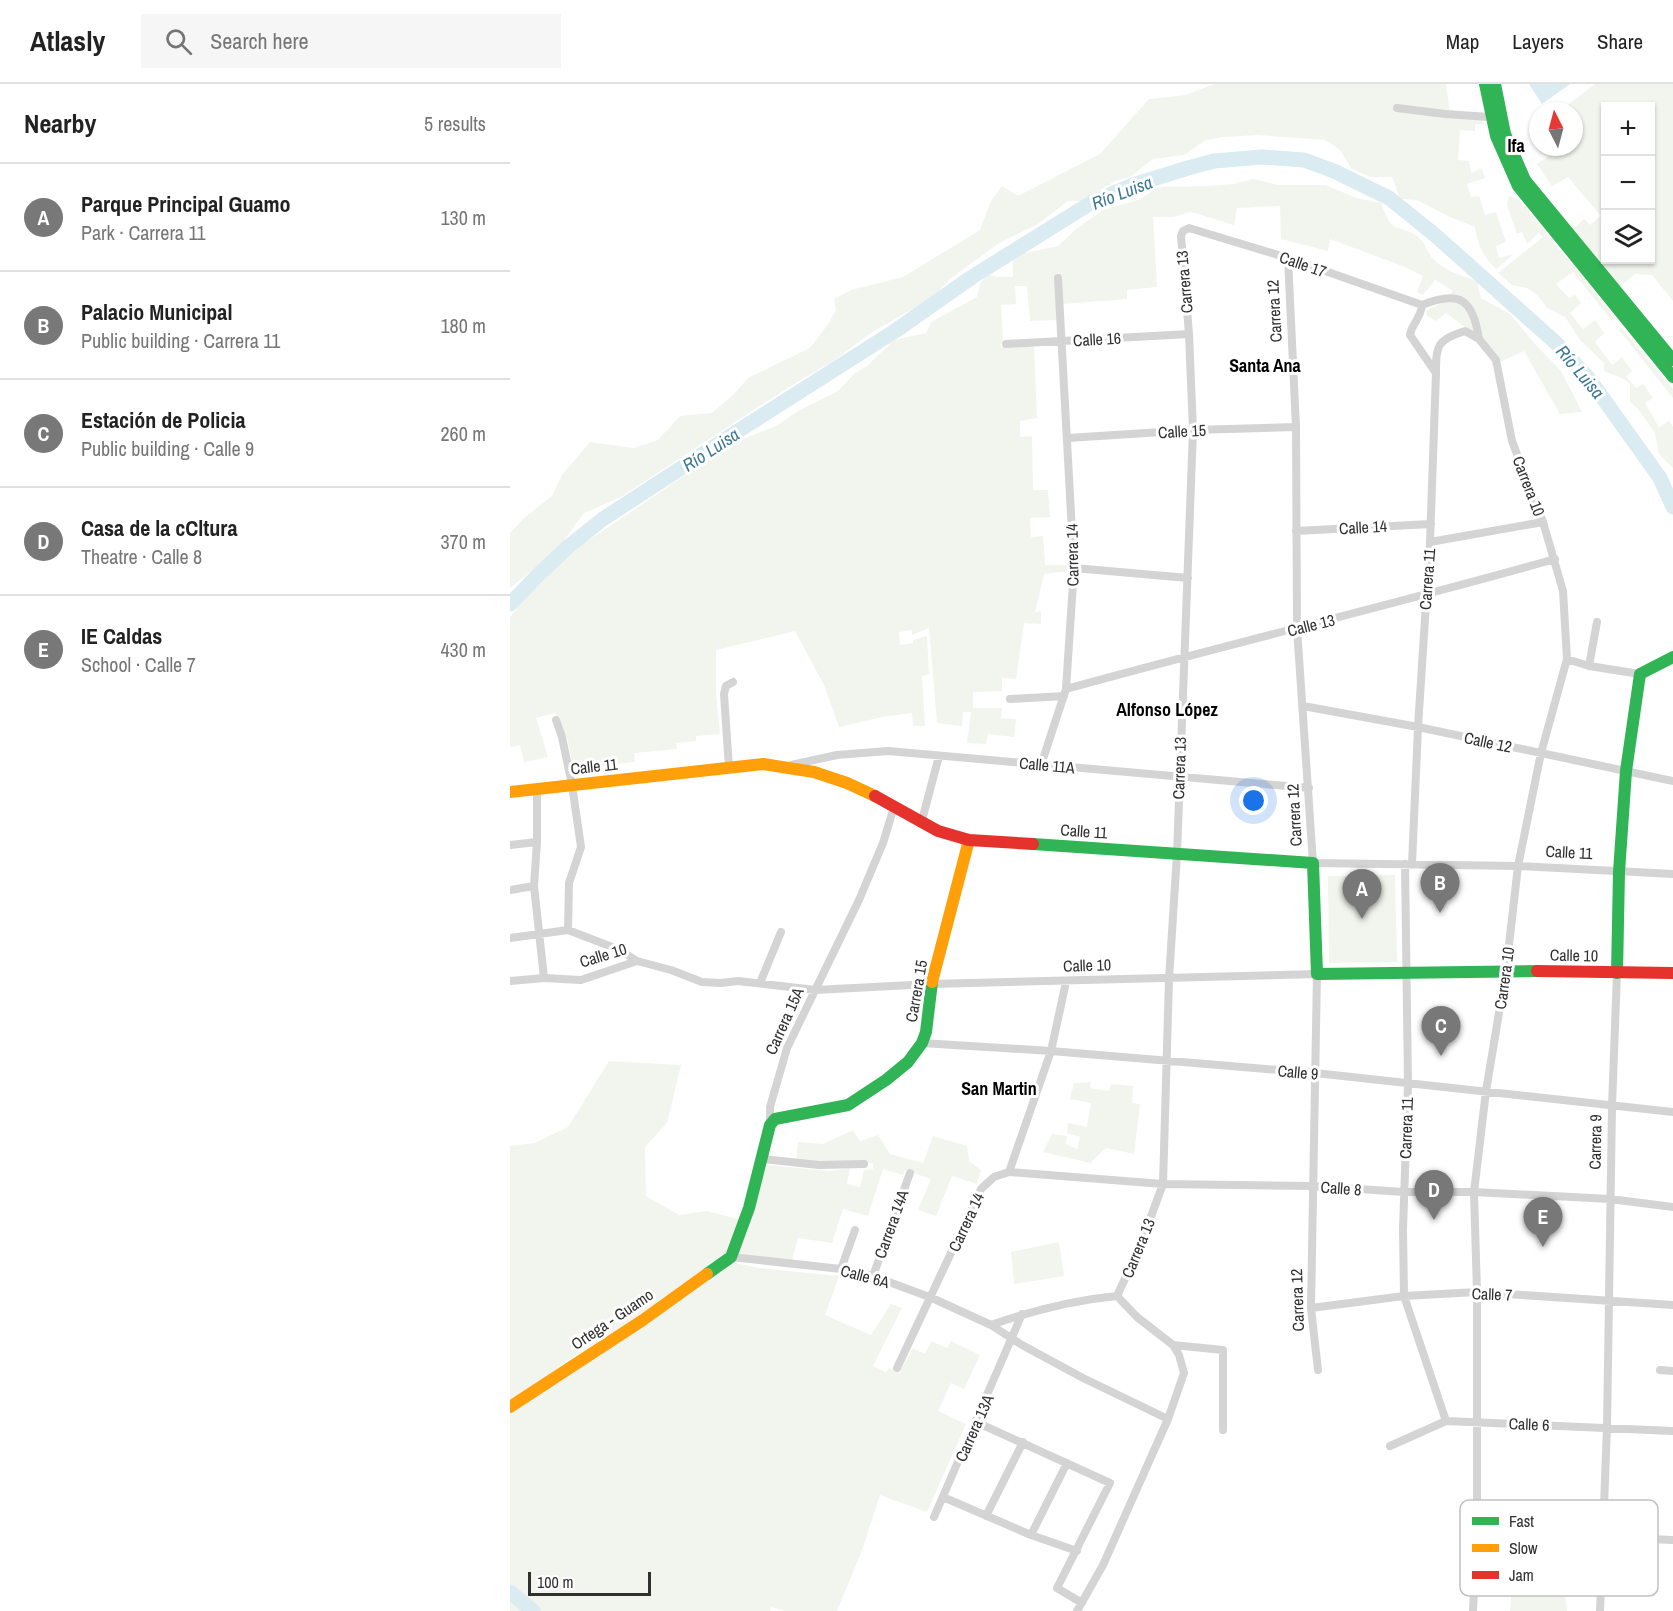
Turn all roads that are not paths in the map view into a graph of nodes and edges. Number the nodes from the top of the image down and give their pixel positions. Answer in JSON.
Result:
{"nodes":[{"id":1,"x":1485,"y":84,"type":"edge"},
{"id":2,"x":1495,"y":84,"type":"edge"},
{"id":3,"x":1397,"y":108,"type":"dead end"},
{"id":4,"x":1494,"y":120,"type":"junction"},
{"id":5,"x":1183,"y":231,"type":"joint"},
{"id":6,"x":1288,"y":258,"type":"junction"},
{"id":7,"x":1059,"y":278,"type":"dead end"},
{"id":8,"x":1422,"y":305,"type":"junction"},
{"id":9,"x":1628,"y":312,"type":"junction"},
{"id":10,"x":1189,"y":334,"type":"junction"},
{"id":11,"x":1479,"y":339,"type":"junction"},
{"id":12,"x":1063,"y":341,"type":"junction"},
{"id":13,"x":1006,"y":344,"type":"dead end"},
{"id":14,"x":1673,"y":360,"type":"edge"},
{"id":15,"x":1436,"y":373,"type":"junction"},
{"id":16,"x":1673,"y":377,"type":"edge"},
{"id":17,"x":1296,"y":427,"type":"junction"},
{"id":18,"x":1193,"y":430,"type":"junction"},
{"id":19,"x":1068,"y":438,"type":"junction"},
{"id":20,"x":1543,"y":522,"type":"junction"},
{"id":21,"x":1431,"y":524,"type":"junction"},
{"id":22,"x":1296,"y":531,"type":"junction"},
{"id":23,"x":1430,"y":542,"type":"junction"},
{"id":24,"x":1555,"y":559,"type":"junction"},
{"id":25,"x":1074,"y":568,"type":"junction"},
{"id":26,"x":1188,"y":578,"type":"junction"},
{"id":27,"x":1426,"y":596,"type":"junction"},
{"id":28,"x":1597,"y":622,"type":"dead end"},
{"id":29,"x":1298,"y":628,"type":"junction"},
{"id":30,"x":1183,"y":657,"type":"junction"},
{"id":31,"x":1673,"y":657,"type":"edge"},
{"id":32,"x":1566,"y":660,"type":"junction"},
{"id":33,"x":1589,"y":666,"type":"junction"},
{"id":34,"x":1640,"y":674,"type":"junction"},
{"id":35,"x":733,"y":682,"type":"dead end"},
{"id":36,"x":1065,"y":693,"type":"junction"},
{"id":37,"x":1010,"y":699,"type":"dead end"},
{"id":38,"x":1303,"y":706,"type":"junction"},
{"id":39,"x":556,"y":720,"type":"dead end"},
{"id":40,"x":1418,"y":727,"type":"junction"},
{"id":41,"x":1541,"y":753,"type":"junction"},
{"id":42,"x":939,"y":756,"type":"junction"},
{"id":43,"x":1041,"y":765,"type":"junction"},
{"id":44,"x":787,"y":766,"type":"junction"},
{"id":45,"x":729,"y":768,"type":"junction"},
{"id":46,"x":1626,"y":771,"type":"junction"},
{"id":47,"x":1179,"y":777,"type":"junction"},
{"id":48,"x":1673,"y":781,"type":"edge"},
{"id":49,"x":572,"y":785,"type":"junction"},
{"id":50,"x":1309,"y":788,"type":"junction"},
{"id":51,"x":537,"y":789,"type":"junction"},
{"id":52,"x":510,"y":792,"type":"edge"},
{"id":53,"x":894,"y":807,"type":"junction"},
{"id":54,"x":921,"y":824,"type":"junction"},
{"id":55,"x":969,"y":840,"type":"junction"},
{"id":56,"x":537,"y":842,"type":"junction"},
{"id":57,"x":510,"y":845,"type":"edge"},
{"id":58,"x":1177,"y":854,"type":"junction"},
{"id":59,"x":1313,"y":863,"type":"junction"},
{"id":60,"x":1409,"y":864,"type":"junction"},
{"id":61,"x":1518,"y":866,"type":"junction"},
{"id":62,"x":1619,"y":872,"type":"junction"},
{"id":63,"x":1673,"y":874,"type":"edge"},
{"id":64,"x":534,"y":886,"type":"junction"},
{"id":65,"x":510,"y":890,"type":"edge"},
{"id":66,"x":568,"y":930,"type":"junction"},
{"id":67,"x":781,"y":932,"type":"dead end"},
{"id":68,"x":540,"y":933,"type":"junction"},
{"id":69,"x":510,"y":938,"type":"edge"},
{"id":70,"x":637,"y":961,"type":"junction"},
{"id":71,"x":1506,"y":970,"type":"junction"},
{"id":72,"x":1407,"y":971,"type":"junction"},
{"id":73,"x":1617,"y":972,"type":"junction"},
{"id":74,"x":1673,"y":973,"type":"edge"},
{"id":75,"x":1317,"y":974,"type":"junction"},
{"id":76,"x":544,"y":978,"type":"junction"},
{"id":77,"x":1169,"y":979,"type":"junction"},
{"id":78,"x":510,"y":981,"type":"edge"},
{"id":79,"x":1066,"y":982,"type":"junction"},
{"id":80,"x":760,"y":983,"type":"junction"},
{"id":81,"x":931,"y":984,"type":"junction"},
{"id":82,"x":815,"y":990,"type":"junction"},
{"id":83,"x":922,"y":1043,"type":"junction"},
{"id":84,"x":1051,"y":1051,"type":"junction"},
{"id":85,"x":1168,"y":1062,"type":"junction"},
{"id":86,"x":1315,"y":1073,"type":"junction"},
{"id":87,"x":1408,"y":1084,"type":"junction"},
{"id":88,"x":1486,"y":1091,"type":"junction"},
{"id":89,"x":1612,"y":1107,"type":"junction"},
{"id":90,"x":1673,"y":1112,"type":"edge"},
{"id":91,"x":770,"y":1125,"type":"junction"},
{"id":92,"x":762,"y":1159,"type":"junction"},
{"id":93,"x":864,"y":1164,"type":"dead end"},
{"id":94,"x":1010,"y":1172,"type":"junction"},
{"id":95,"x":910,"y":1173,"type":"dead end"},
{"id":96,"x":1163,"y":1184,"type":"junction"},
{"id":97,"x":1313,"y":1186,"type":"junction"},
{"id":98,"x":1404,"y":1192,"type":"junction"},
{"id":99,"x":1474,"y":1192,"type":"junction"},
{"id":100,"x":1610,"y":1198,"type":"junction"},
{"id":101,"x":1673,"y":1207,"type":"edge"},
{"id":102,"x":855,"y":1230,"type":"dead end"},
{"id":103,"x":731,"y":1257,"type":"junction"},
{"id":104,"x":842,"y":1269,"type":"junction"},
{"id":105,"x":873,"y":1276,"type":"junction"},
{"id":106,"x":1477,"y":1292,"type":"junction"},
{"id":107,"x":1118,"y":1296,"type":"junction"},
{"id":108,"x":1404,"y":1296,"type":"junction"},
{"id":109,"x":932,"y":1298,"type":"junction"},
{"id":110,"x":1609,"y":1301,"type":"junction"},
{"id":111,"x":1673,"y":1305,"type":"edge"},
{"id":112,"x":1311,"y":1308,"type":"junction"},
{"id":113,"x":1022,"y":1314,"type":"junction"},
{"id":114,"x":990,"y":1325,"type":"junction"},
{"id":115,"x":1012,"y":1339,"type":"junction"},
{"id":116,"x":1173,"y":1345,"type":"junction"},
{"id":117,"x":897,"y":1368,"type":"dead end"},
{"id":118,"x":1318,"y":1370,"type":"dead end"},
{"id":119,"x":1660,"y":1370,"type":"dead end"},
{"id":120,"x":1673,"y":1371,"type":"edge"},
{"id":121,"x":511,"y":1404,"type":"edge"},
{"id":122,"x":1168,"y":1419,"type":"junction"},
{"id":123,"x":1446,"y":1421,"type":"junction"},
{"id":124,"x":976,"y":1422,"type":"junction"},
{"id":125,"x":1476,"y":1422,"type":"junction"},
{"id":126,"x":1607,"y":1427,"type":"junction"},
{"id":127,"x":1223,"y":1430,"type":"dead end"},
{"id":128,"x":1673,"y":1431,"type":"edge"},
{"id":129,"x":1023,"y":1442,"type":"junction"},
{"id":130,"x":1390,"y":1446,"type":"dead end"},
{"id":131,"x":1067,"y":1463,"type":"junction"},
{"id":132,"x":943,"y":1497,"type":"junction"},
{"id":133,"x":1477,"y":1500,"type":"edge"},
{"id":134,"x":1604,"y":1500,"type":"edge"},
{"id":135,"x":986,"y":1516,"type":"junction"},
{"id":136,"x":934,"y":1517,"type":"dead end"},
{"id":137,"x":1031,"y":1535,"type":"junction"},
{"id":138,"x":1658,"y":1539,"type":"edge"},
{"id":139,"x":1673,"y":1540,"type":"edge"},
{"id":140,"x":1077,"y":1551,"type":"junction"},
{"id":141,"x":1474,"y":1596,"type":"edge"},
{"id":142,"x":1600,"y":1596,"type":"edge"},
{"id":143,"x":1080,"y":1607,"type":"edge"},
{"id":144,"x":1473,"y":1611,"type":"edge"},
{"id":145,"x":1600,"y":1611,"type":"edge"}],
"edges":[{"from":1,"to":4,"type":"street"},
{"from":2,"to":4,"type":"street"},
{"from":3,"to":4,"type":"street"},
{"from":4,"to":9,"type":"street"},
{"from":5,"to":6,"type":"street","name":"Calle 17"},
{"from":5,"to":10,"type":"street","name":"Carrera 13"},
{"from":6,"to":8,"type":"street","name":"Calle 17"},
{"from":6,"to":17,"type":"street","name":"Carrera 12"},
{"from":7,"to":12,"type":"street"},
{"from":8,"to":11,"type":"street"},
{"from":8,"to":15,"type":"street"},
{"from":9,"to":14,"type":"street"},
{"from":9,"to":16,"type":"street"},
{"from":10,"to":12,"type":"street","name":"Calle 16"},
{"from":10,"to":18,"type":"street","name":"Carrera 13"},
{"from":11,"to":15,"type":"street","name":"Carrera 11"},
{"from":11,"to":20,"type":"street","name":"Carrera 10"},
{"from":12,"to":13,"type":"street","name":"Calle 16"},
{"from":12,"to":19,"type":"street","name":"Carrera 14"},
{"from":15,"to":21,"type":"street","name":"Carrera 11"},
{"from":17,"to":18,"type":"street","name":"Calle 15"},
{"from":17,"to":22,"type":"street","name":"Carrera 12"},
{"from":18,"to":19,"type":"street","name":"Calle 15"},
{"from":18,"to":26,"type":"street","name":"Carrera 13"},
{"from":19,"to":25,"type":"street","name":"Carrera 14"},
{"from":20,"to":23,"type":"street"},
{"from":20,"to":24,"type":"street","name":"Carrera 10"},
{"from":21,"to":22,"type":"street","name":"Calle 14"},
{"from":21,"to":23,"type":"street","name":"Carrera 11"},
{"from":22,"to":29,"type":"street","name":"Carrera 12"},
{"from":23,"to":27,"type":"street","name":"Carrera 11"},
{"from":24,"to":27,"type":"street","name":"Calle 13"},
{"from":24,"to":32,"type":"street","name":"Carrera 10"},
{"from":25,"to":26,"type":"street"},
{"from":25,"to":36,"type":"street","name":"Carrera 14"},
{"from":26,"to":30,"type":"street","name":"Carrera 13"},
{"from":27,"to":29,"type":"street","name":"Calle 13"},
{"from":27,"to":40,"type":"street","name":"Carrera 11"},
{"from":28,"to":33,"type":"street"},
{"from":29,"to":30,"type":"street","name":"Calle 13"},
{"from":29,"to":38,"type":"street","name":"Carrera 12"},
{"from":30,"to":36,"type":"street","name":"Calle 13"},
{"from":30,"to":47,"type":"street","name":"Carrera 13"},
{"from":31,"to":34,"type":"street"},
{"from":32,"to":33,"type":"street"},
{"from":32,"to":41,"type":"street","name":"Carrera 10"},
{"from":33,"to":34,"type":"street"},
{"from":34,"to":46,"type":"street","name":"Carrera 9"},
{"from":35,"to":45,"type":"street"},
{"from":36,"to":37,"type":"street","name":"Calle 13"},
{"from":36,"to":43,"type":"street","name":"Carrera 14"},
{"from":38,"to":40,"type":"street","name":"Calle 12"},
{"from":38,"to":50,"type":"street","name":"Carrera 12"},
{"from":39,"to":49,"type":"street"},
{"from":40,"to":41,"type":"street","name":"Calle 12"},
{"from":40,"to":60,"type":"street","name":"Carrera 11"},
{"from":41,"to":46,"type":"street","name":"Calle 12"},
{"from":41,"to":61,"type":"street","name":"Carrera 10"},
{"from":42,"to":43,"type":"street","name":"Calle 11A"},
{"from":42,"to":44,"type":"street","name":"Calle 11A"},
{"from":42,"to":54,"type":"street"},
{"from":43,"to":47,"type":"street","name":"Calle 11A"},
{"from":44,"to":45,"type":"street","name":"Calle 11"},
{"from":44,"to":53,"type":"street","name":"Calle 11"},
{"from":45,"to":49,"type":"street","name":"Calle 11"},
{"from":46,"to":48,"type":"street","name":"Calle 12"},
{"from":46,"to":62,"type":"street","name":"Carrera 9"},
{"from":47,"to":50,"type":"street","name":"Calle 11A"},
{"from":47,"to":58,"type":"street","name":"Carrera 13"},
{"from":49,"to":51,"type":"street","name":"Calle 11"},
{"from":49,"to":66,"type":"street"},
{"from":50,"to":59,"type":"street","name":"Carrera 12"},
{"from":51,"to":52,"type":"street","name":"Calle 11"},
{"from":51,"to":56,"type":"street"},
{"from":53,"to":54,"type":"street","name":"Calle 11"},
{"from":53,"to":82,"type":"street","name":"Carrera 15A"},
{"from":54,"to":55,"type":"street","name":"Calle 11"},
{"from":55,"to":58,"type":"street","name":"Calle 11"},
{"from":55,"to":81,"type":"street","name":"Carrera 15"},
{"from":56,"to":57,"type":"street"},
{"from":56,"to":64,"type":"street"},
{"from":58,"to":59,"type":"street","name":"Calle 11"},
{"from":58,"to":77,"type":"street","name":"Carrera 13"},
{"from":59,"to":60,"type":"street","name":"Calle 11"},
{"from":59,"to":75,"type":"street","name":"Carrera 12"},
{"from":60,"to":61,"type":"street","name":"Calle 11"},
{"from":60,"to":72,"type":"street","name":"Carrera 11"},
{"from":61,"to":62,"type":"street","name":"Calle 11"},
{"from":61,"to":71,"type":"street","name":"Carrera 10"},
{"from":62,"to":63,"type":"street","name":"Calle 11"},
{"from":62,"to":73,"type":"street","name":"Carrera 9"},
{"from":64,"to":65,"type":"street"},
{"from":64,"to":68,"type":"street"},
{"from":66,"to":68,"type":"street"},
{"from":66,"to":70,"type":"street"},
{"from":67,"to":80,"type":"street"},
{"from":68,"to":69,"type":"street"},
{"from":68,"to":76,"type":"street"},
{"from":70,"to":76,"type":"street","name":"Calle 10"},
{"from":70,"to":80,"type":"street","name":"Calle 10"},
{"from":71,"to":72,"type":"street","name":"Calle 10"},
{"from":71,"to":73,"type":"street","name":"Calle 10"},
{"from":71,"to":88,"type":"street","name":"Carrera 10"},
{"from":72,"to":75,"type":"street","name":"Calle 10"},
{"from":72,"to":87,"type":"street","name":"Carrera 11"},
{"from":73,"to":74,"type":"street","name":"Calle 10"},
{"from":73,"to":89,"type":"street","name":"Carrera 9"},
{"from":75,"to":77,"type":"street","name":"Calle 10"},
{"from":75,"to":86,"type":"street","name":"Carrera 12"},
{"from":76,"to":78,"type":"street","name":"Calle 10"},
{"from":77,"to":79,"type":"street","name":"Calle 10"},
{"from":77,"to":85,"type":"street","name":"Carrera 13"},
{"from":79,"to":81,"type":"street","name":"Calle 10"},
{"from":79,"to":84,"type":"street"},
{"from":80,"to":82,"type":"street","name":"Calle 10"},
{"from":81,"to":82,"type":"street","name":"Calle 10"},
{"from":81,"to":83,"type":"street","name":"Carrera 15"},
{"from":82,"to":91,"type":"street","name":"Carrera 15A"},
{"from":83,"to":84,"type":"street","name":"Calle 9"},
{"from":83,"to":91,"type":"street","name":"Carrera 15"},
{"from":84,"to":85,"type":"street","name":"Calle 9"},
{"from":84,"to":94,"type":"street"},
{"from":85,"to":86,"type":"street","name":"Calle 9"},
{"from":85,"to":96,"type":"street","name":"Carrera 13"},
{"from":86,"to":87,"type":"street","name":"Calle 9"},
{"from":86,"to":97,"type":"street","name":"Carrera 12"},
{"from":87,"to":88,"type":"street","name":"Calle 9"},
{"from":87,"to":98,"type":"street","name":"Carrera 11"},
{"from":88,"to":89,"type":"street","name":"Calle 9"},
{"from":88,"to":99,"type":"street","name":"Carrera 10"},
{"from":89,"to":90,"type":"street","name":"Calle 9"},
{"from":89,"to":100,"type":"street","name":"Carrera 9"},
{"from":91,"to":92,"type":"street","name":"Carrera 15A"},
{"from":92,"to":93,"type":"street"},
{"from":92,"to":103,"type":"street","name":"Carrera 15A"},
{"from":94,"to":96,"type":"street","name":"Calle 8"},
{"from":94,"to":109,"type":"street","name":"Carrera 14"},
{"from":95,"to":105,"type":"street","name":"Carrera 14A"},
{"from":96,"to":97,"type":"street","name":"Calle 8"},
{"from":96,"to":107,"type":"street","name":"Carrera 13"},
{"from":97,"to":98,"type":"street","name":"Calle 8"},
{"from":97,"to":112,"type":"street","name":"Carrera 12"},
{"from":98,"to":99,"type":"street","name":"Calle 8"},
{"from":98,"to":108,"type":"street","name":"Carrera 11"},
{"from":99,"to":100,"type":"street","name":"Calle 8"},
{"from":99,"to":106,"type":"street","name":"Carrera 10"},
{"from":100,"to":101,"type":"street","name":"Calle 8"},
{"from":100,"to":110,"type":"street","name":"Carrera 9"},
{"from":102,"to":104,"type":"street"},
{"from":103,"to":104,"type":"street","name":"Calle 6A"},
{"from":103,"to":121,"type":"street","name":"Ortega - Guamo"},
{"from":104,"to":105,"type":"street","name":"Calle 6A"},
{"from":105,"to":109,"type":"street","name":"Calle 6A"},
{"from":106,"to":108,"type":"street","name":"Calle 7"},
{"from":106,"to":110,"type":"street","name":"Calle 7"},
{"from":106,"to":125,"type":"street","name":"Carrera 10"},
{"from":107,"to":113,"type":"street"},
{"from":107,"to":116,"type":"street"},
{"from":108,"to":112,"type":"street","name":"Calle 7"},
{"from":108,"to":123,"type":"street","name":"Carrera 11"},
{"from":109,"to":114,"type":"street","name":"Calle 6A"},
{"from":109,"to":117,"type":"street","name":"Carrera 14"},
{"from":110,"to":111,"type":"street","name":"Calle 7"},
{"from":110,"to":126,"type":"street","name":"Carrera 9"},
{"from":112,"to":118,"type":"street","name":"Carrera 12"},
{"from":113,"to":114,"type":"street"},
{"from":113,"to":115,"type":"street"},
{"from":114,"to":115,"type":"street","name":"Calle 6A"},
{"from":115,"to":122,"type":"street","name":"Calle 6A"},
{"from":115,"to":124,"type":"street","name":"Carrera 13A"},
{"from":116,"to":122,"type":"street"},
{"from":116,"to":127,"type":"street"},
{"from":119,"to":120,"type":"street"},
{"from":122,"to":143,"type":"street"},
{"from":123,"to":125,"type":"street","name":"Calle 6"},
{"from":123,"to":130,"type":"street","name":"Calle 6"},
{"from":124,"to":129,"type":"street"},
{"from":124,"to":132,"type":"street","name":"Carrera 13A"},
{"from":125,"to":126,"type":"street","name":"Calle 6"},
{"from":125,"to":133,"type":"street","name":"Carrera 10"},
{"from":126,"to":128,"type":"street","name":"Calle 6"},
{"from":126,"to":134,"type":"street","name":"Carrera 9"},
{"from":129,"to":131,"type":"street"},
{"from":129,"to":135,"type":"street"},
{"from":131,"to":137,"type":"street"},
{"from":131,"to":140,"type":"street"},
{"from":132,"to":135,"type":"street"},
{"from":132,"to":136,"type":"street","name":"Carrera 13A"},
{"from":135,"to":137,"type":"street"},
{"from":137,"to":140,"type":"street"},
{"from":138,"to":139,"type":"street"},
{"from":140,"to":143,"type":"street"},
{"from":141,"to":144,"type":"street","name":"Carrera 10"},
{"from":142,"to":145,"type":"street","name":"Carrera 9"}]}
